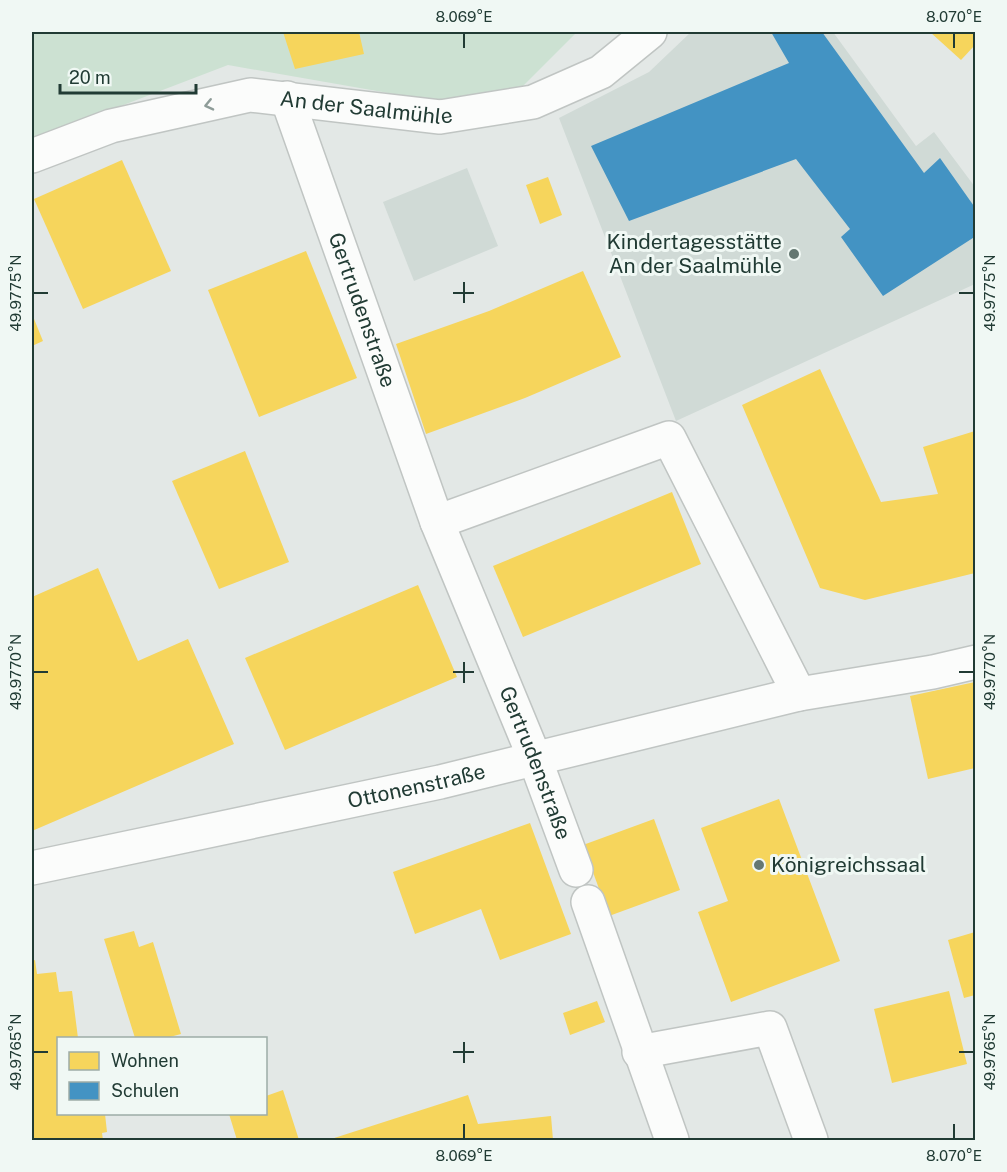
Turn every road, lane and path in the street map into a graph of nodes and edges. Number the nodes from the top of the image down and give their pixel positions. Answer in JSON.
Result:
{"nodes":[{"id":1,"x":650,"y":32,"type":"edge"},
{"id":2,"x":287,"y":98,"type":"junction"},
{"id":3,"x":32,"y":156,"type":"edge"},
{"id":4,"x":437,"y":522,"type":"junction"},
{"id":5,"x":975,"y":662,"type":"edge"},
{"id":6,"x":799,"y":694,"type":"junction"},
{"id":7,"x":535,"y":759,"type":"junction"},
{"id":8,"x":32,"y":868,"type":"edge"},
{"id":9,"x":576,"y":870,"type":"dead end"},
{"id":10,"x":588,"y":902,"type":"dead end"},
{"id":11,"x":639,"y":1052,"type":"junction"},
{"id":12,"x":672,"y":1140,"type":"edge"},
{"id":13,"x":811,"y":1140,"type":"edge"}],
"edges":[{"from":1,"to":2,"type":"street","name":"An der Saalmühle"},
{"from":2,"to":3,"type":"street","name":"An der Saalmühle","one_way":true},
{"from":2,"to":4,"type":"street","name":"Gertrudenstraße"},
{"from":4,"to":6,"type":"street"},
{"from":4,"to":7,"type":"street","name":"Gertrudenstraße"},
{"from":5,"to":6,"type":"street","name":"Ottonenstraße"},
{"from":6,"to":7,"type":"street","name":"Ottonenstraße"},
{"from":7,"to":8,"type":"street","name":"Ottonenstraße"},
{"from":7,"to":9,"type":"street","name":"Gertrudenstraße"},
{"from":10,"to":11,"type":"street"},
{"from":11,"to":12,"type":"street"},
{"from":11,"to":13,"type":"street"}]}
